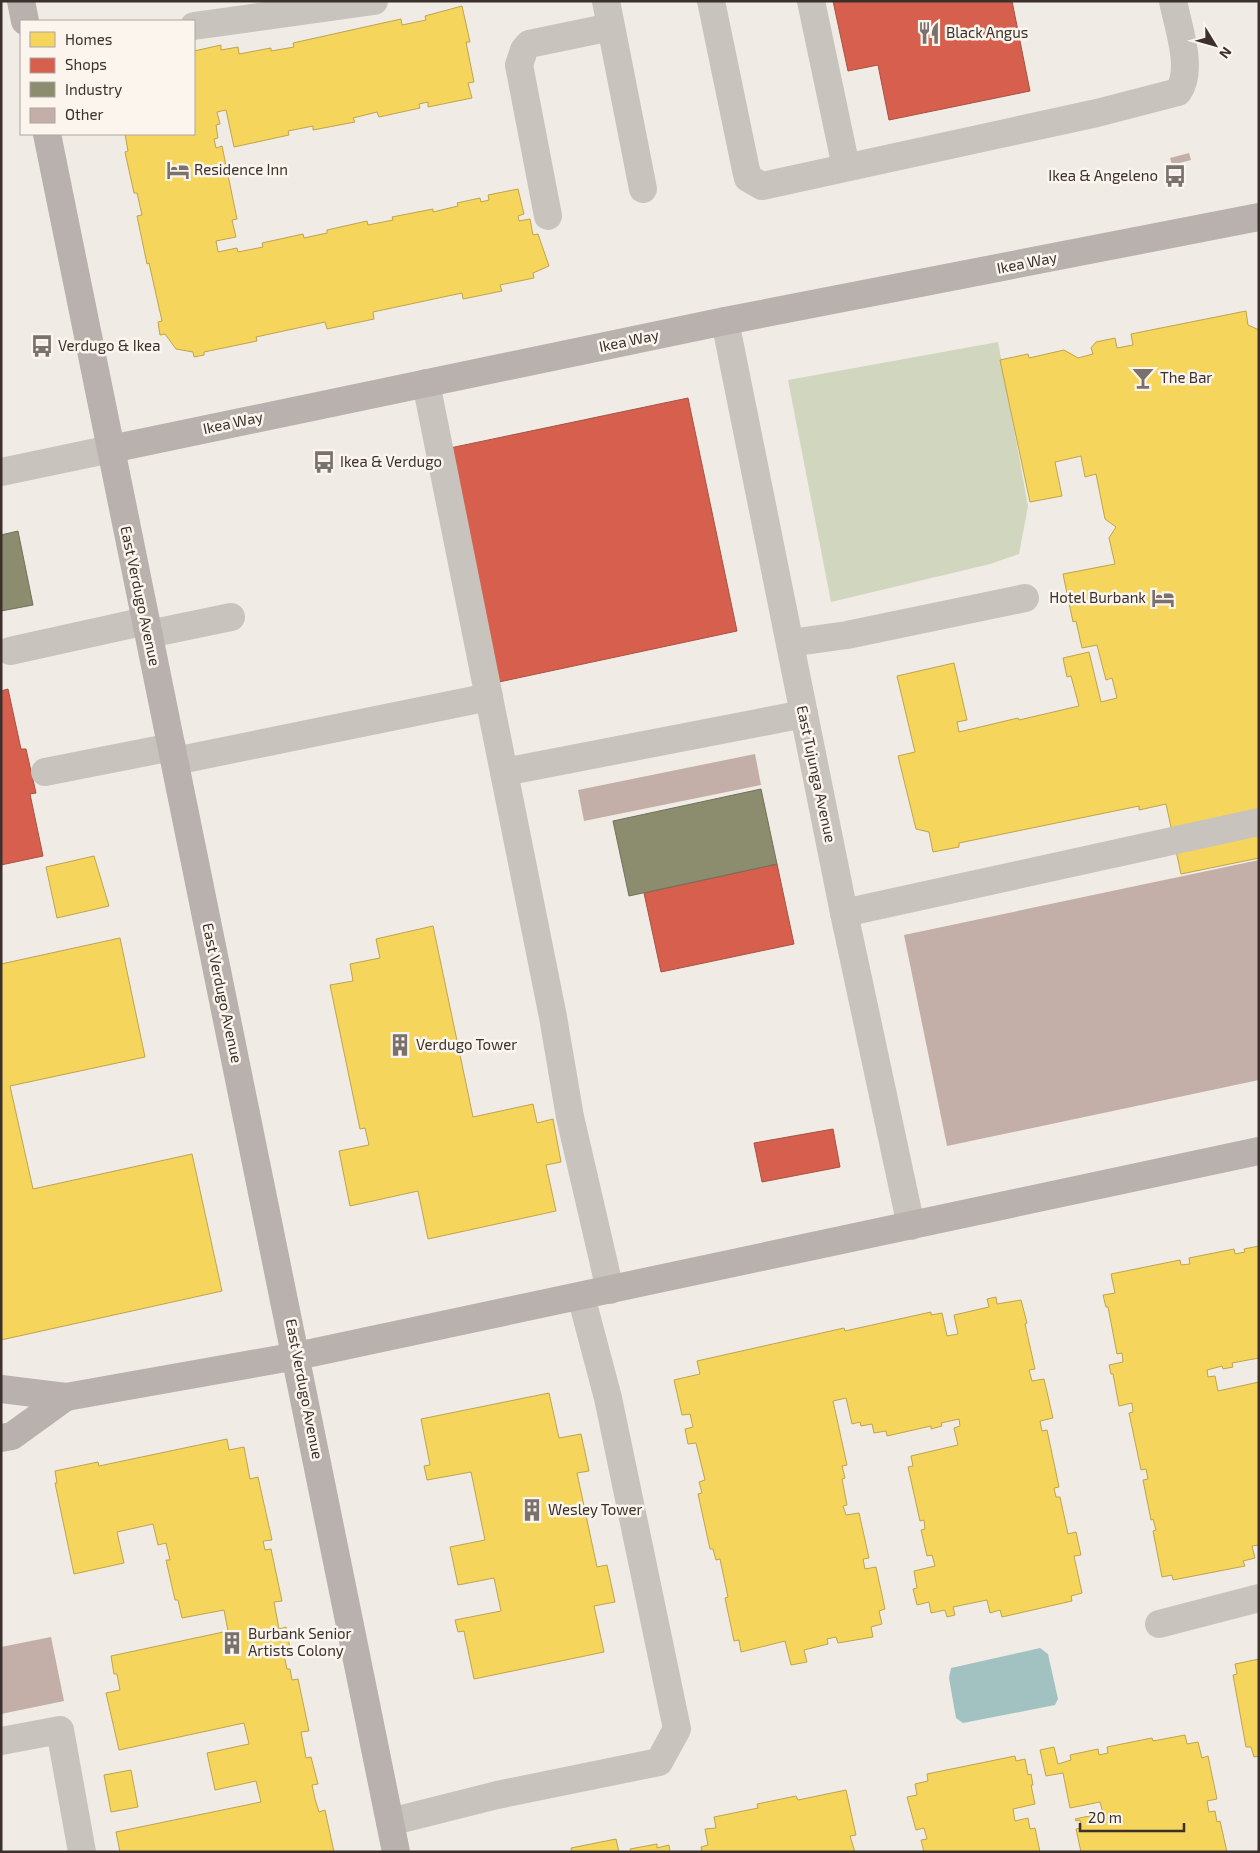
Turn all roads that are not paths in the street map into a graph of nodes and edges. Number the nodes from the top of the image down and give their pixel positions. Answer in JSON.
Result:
{"nodes":[{"id":1,"x":21,"y":1,"type":"edge"},
{"id":2,"x":374,"y":1,"type":"edge"},
{"id":3,"x":711,"y":1,"type":"edge"},
{"id":4,"x":810,"y":1,"type":"edge"},
{"id":5,"x":1173,"y":1,"type":"edge"},
{"id":6,"x":608,"y":14,"type":"edge"},
{"id":7,"x":25,"y":20,"type":"edge"},
{"id":8,"x":195,"y":26,"type":"edge"},
{"id":9,"x":47,"y":135,"type":"edge"},
{"id":10,"x":846,"y":168,"type":"junction"},
{"id":11,"x":643,"y":189,"type":"dead end"},
{"id":12,"x":548,"y":216,"type":"dead end"},
{"id":13,"x":1259,"y":218,"type":"edge"},
{"id":14,"x":725,"y":321,"type":"junction"},
{"id":15,"x":426,"y":384,"type":"junction"},
{"id":16,"x":111,"y":449,"type":"junction"},
{"id":17,"x":1,"y":472,"type":"edge"},
{"id":18,"x":1025,"y":598,"type":"dead end"},
{"id":19,"x":231,"y":618,"type":"dead end"},
{"id":20,"x":148,"y":628,"type":"junction"},
{"id":21,"x":790,"y":643,"type":"junction"},
{"id":22,"x":10,"y":651,"type":"dead end"},
{"id":23,"x":489,"y":697,"type":"junction"},
{"id":24,"x":804,"y":714,"type":"junction"},
{"id":25,"x":173,"y":754,"type":"junction"},
{"id":26,"x":44,"y":772,"type":"dead end"},
{"id":27,"x":504,"y":772,"type":"junction"},
{"id":28,"x":1259,"y":822,"type":"edge"},
{"id":29,"x":844,"y":912,"type":"junction"},
{"id":30,"x":1259,"y":1151,"type":"edge"},
{"id":31,"x":911,"y":1226,"type":"junction"},
{"id":32,"x":610,"y":1290,"type":"junction"},
{"id":33,"x":582,"y":1296,"type":"junction"},
{"id":34,"x":297,"y":1356,"type":"junction"},
{"id":35,"x":1,"y":1389,"type":"edge"},
{"id":36,"x":66,"y":1397,"type":"junction"},
{"id":37,"x":1,"y":1438,"type":"edge"},
{"id":38,"x":1259,"y":1598,"type":"edge"},
{"id":39,"x":1159,"y":1624,"type":"dead end"},
{"id":40,"x":1,"y":1742,"type":"edge"},
{"id":41,"x":390,"y":1822,"type":"junction"},
{"id":42,"x":82,"y":1852,"type":"edge"},
{"id":43,"x":396,"y":1852,"type":"edge"}],
"edges":[{"from":1,"to":7,"type":"main road"},
{"from":2,"to":8,"type":"street"},
{"from":3,"to":10,"type":"street"},
{"from":4,"to":10,"type":"street"},
{"from":5,"to":10,"type":"street"},
{"from":6,"to":11,"type":"street"},
{"from":6,"to":12,"type":"street"},
{"from":9,"to":16,"type":"main road","name":"East Verdugo Avenue"},
{"from":13,"to":14,"type":"main road","name":"Ikea Way"},
{"from":14,"to":15,"type":"main road","name":"Ikea Way"},
{"from":14,"to":21,"type":"street","name":"East Tujunga Avenue"},
{"from":15,"to":16,"type":"main road","name":"Ikea Way"},
{"from":15,"to":23,"type":"street"},
{"from":16,"to":17,"type":"street","name":"Ikea Way"},
{"from":16,"to":20,"type":"main road","name":"East Verdugo Avenue"},
{"from":18,"to":21,"type":"street"},
{"from":19,"to":20,"type":"street"},
{"from":20,"to":22,"type":"street"},
{"from":20,"to":25,"type":"main road","name":"East Verdugo Avenue"},
{"from":21,"to":24,"type":"street","name":"East Tujunga Avenue"},
{"from":23,"to":25,"type":"street"},
{"from":23,"to":27,"type":"street"},
{"from":24,"to":27,"type":"street"},
{"from":24,"to":29,"type":"street","name":"East Tujunga Avenue"},
{"from":25,"to":26,"type":"street"},
{"from":25,"to":34,"type":"main road","name":"East Verdugo Avenue"},
{"from":27,"to":32,"type":"street"},
{"from":28,"to":29,"type":"street"},
{"from":29,"to":31,"type":"street","name":"East Tujunga Avenue"},
{"from":30,"to":31,"type":"main road"},
{"from":31,"to":32,"type":"main road"},
{"from":32,"to":33,"type":"main road"},
{"from":33,"to":34,"type":"main road"},
{"from":33,"to":41,"type":"street"},
{"from":34,"to":36,"type":"main road"},
{"from":34,"to":41,"type":"main road","name":"East Verdugo Avenue"},
{"from":35,"to":36,"type":"main road"},
{"from":36,"to":37,"type":"main road"},
{"from":38,"to":39,"type":"street"},
{"from":40,"to":42,"type":"street"},
{"from":41,"to":43,"type":"main road","name":"East Verdugo Avenue"}]}
